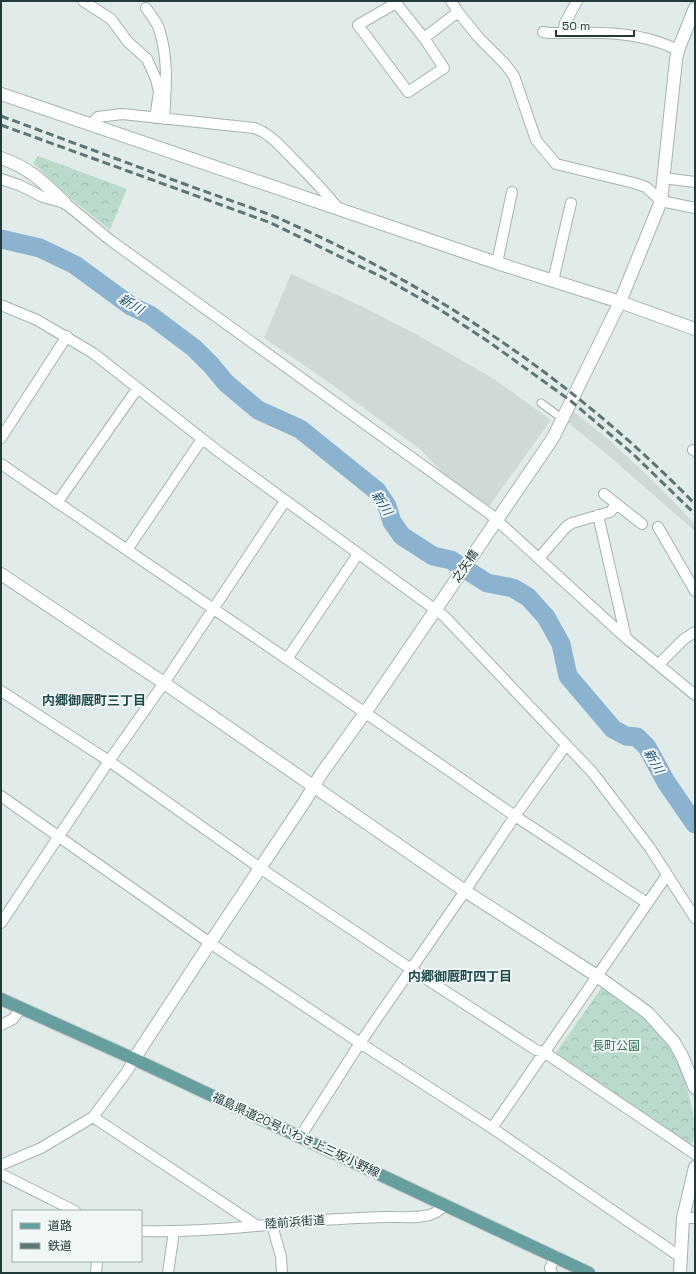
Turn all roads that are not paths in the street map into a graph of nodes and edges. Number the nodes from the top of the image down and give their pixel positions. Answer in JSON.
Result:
{"nodes":[{"id":1,"x":83,"y":1,"type":"edge"},
{"id":2,"x":451,"y":1,"type":"edge"},
{"id":3,"x":577,"y":1,"type":"edge"},
{"id":4,"x":146,"y":8,"type":"dead end"},
{"id":5,"x":695,"y":8,"type":"edge"},
{"id":6,"x":458,"y":12,"type":"junction"},
{"id":7,"x":543,"y":32,"type":"dead end"},
{"id":8,"x":563,"y":33,"type":"junction"},
{"id":9,"x":424,"y":38,"type":"junction"},
{"id":10,"x":678,"y":50,"type":"junction"},
{"id":11,"x":1,"y":94,"type":"edge"},
{"id":12,"x":160,"y":119,"type":"junction"},
{"id":13,"x":90,"y":125,"type":"junction"},
{"id":14,"x":1,"y":158,"type":"edge"},
{"id":15,"x":663,"y":178,"type":"junction"},
{"id":16,"x":1,"y":179,"type":"edge"},
{"id":17,"x":695,"y":182,"type":"edge"},
{"id":18,"x":512,"y":192,"type":"dead end"},
{"id":19,"x":661,"y":201,"type":"junction"},
{"id":20,"x":65,"y":203,"type":"junction"},
{"id":21,"x":571,"y":203,"type":"dead end"},
{"id":22,"x":338,"y":208,"type":"junction"},
{"id":23,"x":695,"y":208,"type":"edge"},
{"id":24,"x":497,"y":263,"type":"junction"},
{"id":25,"x":553,"y":281,"type":"junction"},
{"id":26,"x":620,"y":302,"type":"junction"},
{"id":27,"x":1,"y":304,"type":"edge"},
{"id":28,"x":695,"y":329,"type":"edge"},
{"id":29,"x":67,"y":336,"type":"junction"},
{"id":30,"x":138,"y":389,"type":"junction"},
{"id":31,"x":541,"y":403,"type":"dead end"},
{"id":32,"x":556,"y":414,"type":"dead end"},
{"id":33,"x":1,"y":438,"type":"edge"},
{"id":34,"x":202,"y":439,"type":"junction"},
{"id":35,"x":1,"y":464,"type":"edge"},
{"id":36,"x":604,"y":494,"type":"dead end"},
{"id":37,"x":285,"y":501,"type":"junction"},
{"id":38,"x":57,"y":503,"type":"junction"},
{"id":39,"x":617,"y":504,"type":"junction"},
{"id":40,"x":598,"y":515,"type":"junction"},
{"id":41,"x":494,"y":524,"type":"junction"},
{"id":42,"x":642,"y":524,"type":"dead end"},
{"id":43,"x":658,"y":527,"type":"dead end"},
{"id":44,"x":127,"y":550,"type":"junction"},
{"id":45,"x":358,"y":554,"type":"junction"},
{"id":46,"x":539,"y":558,"type":"junction"},
{"id":47,"x":1,"y":574,"type":"edge"},
{"id":48,"x":695,"y":591,"type":"edge"},
{"id":49,"x":212,"y":608,"type":"junction"},
{"id":50,"x":437,"y":608,"type":"junction"},
{"id":51,"x":695,"y":632,"type":"edge"},
{"id":52,"x":626,"y":638,"type":"junction"},
{"id":53,"x":287,"y":659,"type":"junction"},
{"id":54,"x":659,"y":664,"type":"junction"},
{"id":55,"x":164,"y":683,"type":"junction"},
{"id":56,"x":1,"y":691,"type":"edge"},
{"id":57,"x":695,"y":695,"type":"edge"},
{"id":58,"x":365,"y":713,"type":"junction"},
{"id":59,"x":566,"y":745,"type":"junction"},
{"id":60,"x":109,"y":761,"type":"junction"},
{"id":61,"x":314,"y":787,"type":"junction"},
{"id":62,"x":1,"y":796,"type":"edge"},
{"id":63,"x":515,"y":816,"type":"junction"},
{"id":64,"x":58,"y":836,"type":"junction"},
{"id":65,"x":260,"y":868,"type":"junction"},
{"id":66,"x":667,"y":875,"type":"junction"},
{"id":67,"x":465,"y":891,"type":"junction"},
{"id":68,"x":647,"y":903,"type":"junction"},
{"id":69,"x":695,"y":918,"type":"edge"},
{"id":70,"x":1,"y":922,"type":"edge"},
{"id":71,"x":210,"y":942,"type":"junction"},
{"id":72,"x":411,"y":968,"type":"junction"},
{"id":73,"x":597,"y":976,"type":"junction"},
{"id":74,"x":1,"y":999,"type":"edge"},
{"id":75,"x":20,"y":1008,"type":"junction"},
{"id":76,"x":1,"y":1025,"type":"edge"},
{"id":77,"x":360,"y":1043,"type":"junction"},
{"id":78,"x":544,"y":1052,"type":"junction"},
{"id":79,"x":134,"y":1059,"type":"junction"},
{"id":80,"x":695,"y":1088,"type":"edge"},
{"id":81,"x":93,"y":1117,"type":"junction"},
{"id":82,"x":492,"y":1128,"type":"junction"},
{"id":83,"x":300,"y":1138,"type":"junction"},
{"id":84,"x":695,"y":1154,"type":"edge"},
{"id":85,"x":1,"y":1165,"type":"edge"},
{"id":86,"x":695,"y":1167,"type":"edge"},
{"id":87,"x":1,"y":1174,"type":"edge"},
{"id":88,"x":445,"y":1205,"type":"junction"},
{"id":89,"x":73,"y":1210,"type":"edge"},
{"id":90,"x":689,"y":1218,"type":"edge"},
{"id":91,"x":256,"y":1225,"type":"junction"},
{"id":92,"x":272,"y":1225,"type":"junction"},
{"id":93,"x":174,"y":1231,"type":"junction"},
{"id":94,"x":142,"y":1232,"type":"edge"},
{"id":95,"x":556,"y":1256,"type":"junction"},
{"id":96,"x":682,"y":1258,"type":"junction"},
{"id":97,"x":97,"y":1262,"type":"edge"},
{"id":98,"x":96,"y":1273,"type":"edge"},
{"id":99,"x":168,"y":1273,"type":"edge"},
{"id":100,"x":282,"y":1273,"type":"edge"},
{"id":101,"x":552,"y":1273,"type":"edge"},
{"id":102,"x":589,"y":1273,"type":"edge"},
{"id":103,"x":680,"y":1273,"type":"edge"}],
"edges":[{"from":1,"to":12,"type":"street"},
{"from":2,"to":6,"type":"street"},
{"from":3,"to":8,"type":"street"},
{"from":4,"to":12,"type":"street"},
{"from":5,"to":10,"type":"street","name":"之矢橋"},
{"from":6,"to":9,"type":"street"},
{"from":6,"to":19,"type":"street"},
{"from":7,"to":8,"type":"street"},
{"from":8,"to":10,"type":"street"},
{"from":9,"to":9,"type":"street"},
{"from":10,"to":15,"type":"street","name":"之矢橋"},
{"from":11,"to":13,"type":"street"},
{"from":12,"to":13,"type":"street"},
{"from":12,"to":22,"type":"street"},
{"from":13,"to":22,"type":"street"},
{"from":14,"to":20,"type":"street"},
{"from":15,"to":17,"type":"street"},
{"from":15,"to":19,"type":"street","name":"之矢橋"},
{"from":16,"to":20,"type":"street"},
{"from":18,"to":24,"type":"street"},
{"from":19,"to":23,"type":"street"},
{"from":19,"to":26,"type":"street","name":"之矢橋"},
{"from":20,"to":41,"type":"street"},
{"from":21,"to":25,"type":"street"},
{"from":22,"to":24,"type":"street"},
{"from":24,"to":25,"type":"street"},
{"from":25,"to":26,"type":"street"},
{"from":26,"to":28,"type":"street"},
{"from":26,"to":41,"type":"street","name":"之矢橋"},
{"from":27,"to":29,"type":"street"},
{"from":29,"to":30,"type":"street"},
{"from":29,"to":33,"type":"street"},
{"from":30,"to":34,"type":"street"},
{"from":30,"to":38,"type":"street"},
{"from":31,"to":32,"type":"street"},
{"from":34,"to":37,"type":"street"},
{"from":34,"to":44,"type":"street"},
{"from":35,"to":38,"type":"street"},
{"from":36,"to":39,"type":"street"},
{"from":37,"to":45,"type":"street"},
{"from":37,"to":49,"type":"street"},
{"from":38,"to":44,"type":"street"},
{"from":39,"to":40,"type":"street"},
{"from":39,"to":42,"type":"street"},
{"from":40,"to":46,"type":"street"},
{"from":40,"to":52,"type":"street"},
{"from":41,"to":46,"type":"street"},
{"from":41,"to":50,"type":"street","name":"之矢橋"},
{"from":43,"to":48,"type":"street"},
{"from":44,"to":49,"type":"street"},
{"from":45,"to":50,"type":"street"},
{"from":45,"to":53,"type":"street"},
{"from":46,"to":52,"type":"street"},
{"from":47,"to":55,"type":"street"},
{"from":49,"to":53,"type":"street"},
{"from":49,"to":55,"type":"street"},
{"from":50,"to":58,"type":"street","name":"之矢橋"},
{"from":50,"to":59,"type":"street"},
{"from":51,"to":54,"type":"street"},
{"from":52,"to":54,"type":"street"},
{"from":53,"to":58,"type":"street"},
{"from":54,"to":57,"type":"street"},
{"from":55,"to":60,"type":"street"},
{"from":55,"to":61,"type":"street"},
{"from":56,"to":60,"type":"street"},
{"from":58,"to":61,"type":"street","name":"之矢橋"},
{"from":58,"to":63,"type":"street"},
{"from":59,"to":63,"type":"street"},
{"from":59,"to":66,"type":"street"},
{"from":60,"to":64,"type":"street"},
{"from":60,"to":65,"type":"street"},
{"from":61,"to":65,"type":"street","name":"之矢橋"},
{"from":61,"to":67,"type":"street"},
{"from":62,"to":64,"type":"street"},
{"from":63,"to":67,"type":"street"},
{"from":63,"to":68,"type":"street"},
{"from":64,"to":70,"type":"street"},
{"from":64,"to":71,"type":"street"},
{"from":65,"to":71,"type":"street","name":"之矢橋"},
{"from":65,"to":72,"type":"street"},
{"from":66,"to":68,"type":"street"},
{"from":66,"to":69,"type":"street"},
{"from":67,"to":72,"type":"street"},
{"from":67,"to":73,"type":"street"},
{"from":68,"to":73,"type":"street"},
{"from":71,"to":77,"type":"street"},
{"from":71,"to":79,"type":"street","name":"之矢橋"},
{"from":72,"to":77,"type":"street"},
{"from":72,"to":78,"type":"street"},
{"from":73,"to":78,"type":"street"},
{"from":73,"to":80,"type":"street"},
{"from":74,"to":75,"type":"main road","name":"福島県道20号いわき上三坂小野線"},
{"from":75,"to":76,"type":"street"},
{"from":75,"to":79,"type":"main road","name":"福島県道20号いわき上三坂小野線"},
{"from":77,"to":82,"type":"street"},
{"from":77,"to":83,"type":"street"},
{"from":78,"to":82,"type":"street"},
{"from":78,"to":84,"type":"street"},
{"from":79,"to":81,"type":"street"},
{"from":79,"to":83,"type":"main road","name":"福島県道20号いわき上三坂小野線"},
{"from":81,"to":85,"type":"street"},
{"from":81,"to":91,"type":"street"},
{"from":82,"to":96,"type":"street"},
{"from":83,"to":88,"type":"main road","name":"福島県道20号いわき上三坂小野線"},
{"from":86,"to":90,"type":"street"},
{"from":87,"to":89,"type":"street"},
{"from":88,"to":92,"type":"street","name":"陸前浜街道"},
{"from":88,"to":95,"type":"main road","name":"福島県道20号いわき上三坂小野線"},
{"from":90,"to":96,"type":"street"},
{"from":91,"to":92,"type":"street","name":"陸前浜街道"},
{"from":91,"to":93,"type":"street","name":"陸前浜街道"},
{"from":92,"to":100,"type":"street"},
{"from":93,"to":94,"type":"street","name":"陸前浜街道"},
{"from":93,"to":99,"type":"street"},
{"from":95,"to":101,"type":"street"},
{"from":95,"to":102,"type":"main road","name":"福島県道20号いわき上三坂小野線"},
{"from":96,"to":103,"type":"street"},
{"from":97,"to":98,"type":"street"}]}
